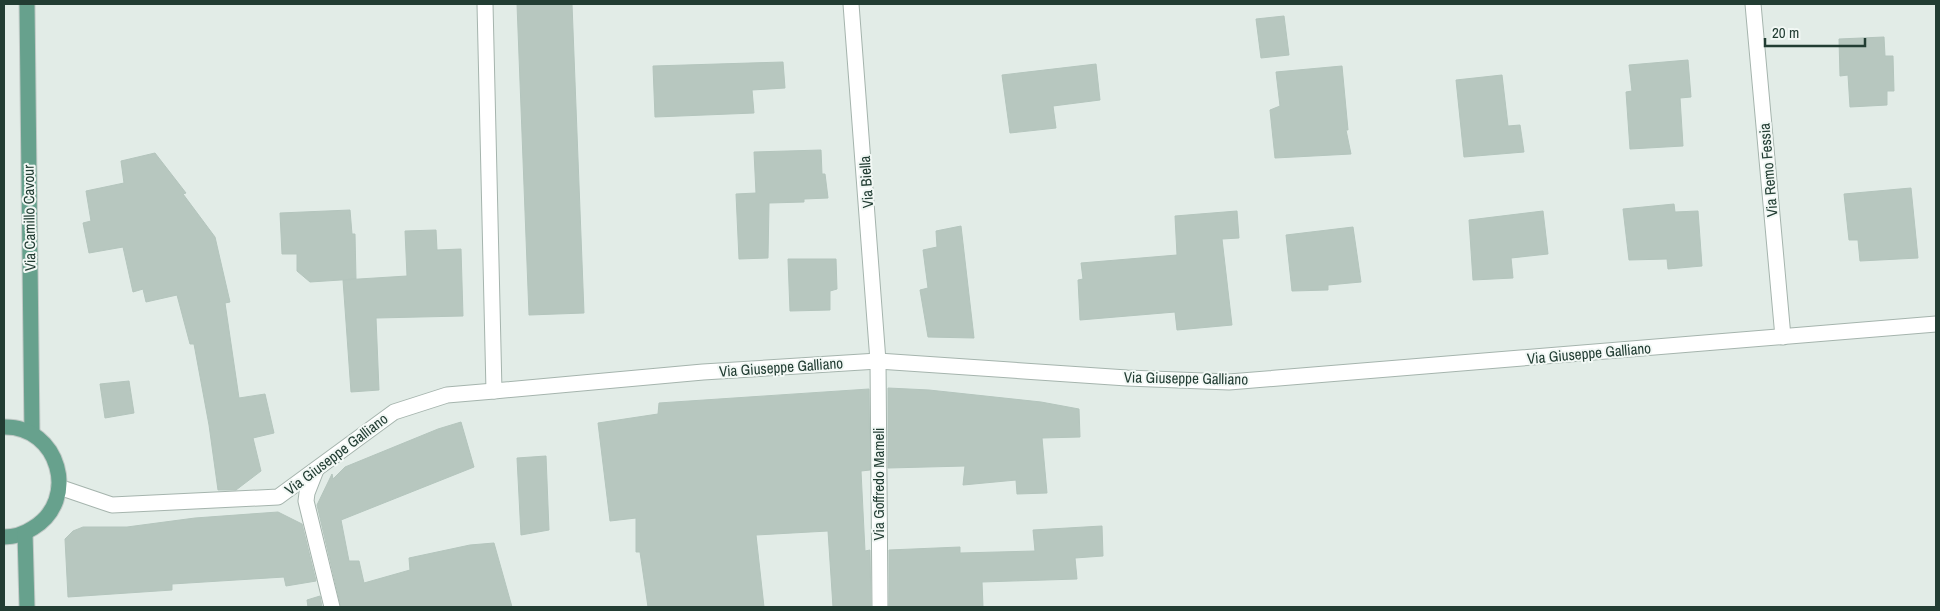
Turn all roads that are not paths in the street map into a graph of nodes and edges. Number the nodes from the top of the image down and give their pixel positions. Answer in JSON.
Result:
{"nodes":[{"id":1,"x":27,"y":4,"type":"edge"},
{"id":2,"x":485,"y":4,"type":"edge"},
{"id":3,"x":851,"y":4,"type":"edge"},
{"id":4,"x":1753,"y":4,"type":"edge"},
{"id":5,"x":1936,"y":324,"type":"edge"},
{"id":6,"x":1782,"y":337,"type":"junction"},
{"id":7,"x":878,"y":361,"type":"junction"},
{"id":8,"x":494,"y":390,"type":"junction"},
{"id":9,"x":4,"y":427,"type":"edge"},
{"id":10,"x":32,"y":433,"type":"junction"},
{"id":11,"x":317,"y":468,"type":"junction"},
{"id":12,"x":59,"y":487,"type":"junction"},
{"id":13,"x":25,"y":533,"type":"junction"},
{"id":14,"x":4,"y":536,"type":"edge"},
{"id":15,"x":27,"y":607,"type":"edge"},
{"id":16,"x":332,"y":607,"type":"edge"},
{"id":17,"x":880,"y":607,"type":"edge"}],
"edges":[{"from":1,"to":10,"type":"main road","name":"Via Camillo Cavour"},
{"from":2,"to":8,"type":"street"},
{"from":3,"to":7,"type":"street","name":"Via Biella"},
{"from":4,"to":6,"type":"street","name":"Via Remo Fessia"},
{"from":5,"to":6,"type":"street","name":"Via Giuseppe Galliano"},
{"from":6,"to":7,"type":"street","name":"Via Giuseppe Galliano"},
{"from":7,"to":8,"type":"street","name":"Via Giuseppe Galliano"},
{"from":7,"to":17,"type":"street","name":"Via Goffredo Mameli"},
{"from":8,"to":11,"type":"street","name":"Via Giuseppe Galliano"},
{"from":9,"to":10,"type":"main road"},
{"from":10,"to":12,"type":"main road"},
{"from":11,"to":12,"type":"street","name":"Via Giuseppe Galliano"},
{"from":11,"to":16,"type":"street"},
{"from":12,"to":13,"type":"main road"},
{"from":13,"to":14,"type":"main road"},
{"from":13,"to":15,"type":"main road"}]}
